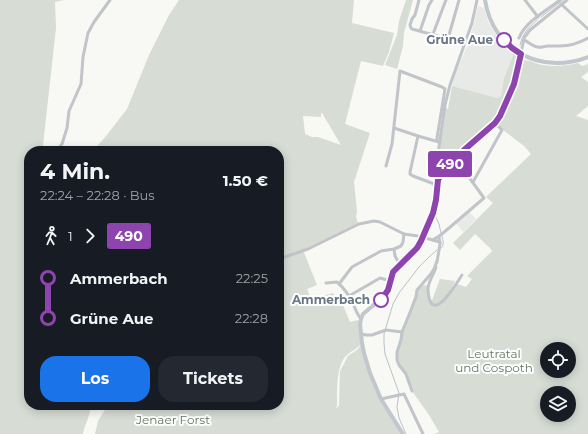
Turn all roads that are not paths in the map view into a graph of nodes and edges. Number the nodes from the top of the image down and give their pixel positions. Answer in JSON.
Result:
{"nodes":[{"id":1,"x":110,"y":0,"type":"edge"},
{"id":2,"x":419,"y":0,"type":"edge"},
{"id":3,"x":432,"y":0,"type":"edge"},
{"id":4,"x":446,"y":0,"type":"edge"},
{"id":5,"x":459,"y":0,"type":"edge"},
{"id":6,"x":477,"y":0,"type":"edge"},
{"id":7,"x":485,"y":0,"type":"edge"},
{"id":8,"x":526,"y":0,"type":"edge"},
{"id":9,"x":560,"y":0,"type":"edge"},
{"id":10,"x":567,"y":0,"type":"edge"},
{"id":11,"x":561,"y":4,"type":"junction"},
{"id":12,"x":538,"y":17,"type":"junction"},
{"id":13,"x":540,"y":20,"type":"junction"},
{"id":14,"x":588,"y":29,"type":"edge"},
{"id":15,"x":420,"y":31,"type":"junction"},
{"id":16,"x":433,"y":34,"type":"junction"},
{"id":17,"x":519,"y":38,"type":"dead end"},
{"id":18,"x":588,"y":38,"type":"edge"},
{"id":19,"x":524,"y":40,"type":"junction"},
{"id":20,"x":521,"y":54,"type":"junction"},
{"id":21,"x":588,"y":57,"type":"edge"},
{"id":22,"x":495,"y":123,"type":"junction"},
{"id":23,"x":394,"y":128,"type":"junction"},
{"id":24,"x":418,"y":136,"type":"junction"},
{"id":25,"x":439,"y":142,"type":"junction"},
{"id":26,"x":60,"y":146,"type":"edge"},
{"id":27,"x":450,"y":164,"type":"junction"},
{"id":28,"x":386,"y":166,"type":"dead end"},
{"id":29,"x":437,"y":168,"type":"junction"},
{"id":30,"x":444,"y":171,"type":"junction"},
{"id":31,"x":438,"y":180,"type":"junction"},
{"id":32,"x":473,"y":182,"type":"junction"},
{"id":33,"x":437,"y":185,"type":"junction"},
{"id":34,"x":404,"y":234,"type":"junction"},
{"id":35,"x":440,"y":235,"type":"junction"},
{"id":36,"x":422,"y":238,"type":"junction"},
{"id":37,"x":433,"y":240,"type":"junction"},
{"id":38,"x":440,"y":242,"type":"junction"},
{"id":39,"x":394,"y":249,"type":"junction"},
{"id":40,"x":284,"y":257,"type":"edge"},
{"id":41,"x":437,"y":261,"type":"junction"},
{"id":42,"x":400,"y":265,"type":"junction"},
{"id":43,"x":462,"y":275,"type":"dead end"},
{"id":44,"x":391,"y":282,"type":"junction"},
{"id":45,"x":326,"y":283,"type":"dead end"},
{"id":46,"x":339,"y":284,"type":"junction"},
{"id":47,"x":349,"y":296,"type":"junction"},
{"id":48,"x":361,"y":318,"type":"junction"},
{"id":49,"x":402,"y":332,"type":"junction"},
{"id":50,"x":361,"y":334,"type":"junction"},
{"id":51,"x":412,"y":392,"type":"dead end"},
{"id":52,"x":381,"y":398,"type":"junction"},
{"id":53,"x":403,"y":434,"type":"edge"},
{"id":54,"x":423,"y":434,"type":"edge"}],
"edges":[{"from":1,"to":26,"type":"street"},
{"from":2,"to":15,"type":"street"},
{"from":3,"to":15,"type":"street"},
{"from":4,"to":16,"type":"street"},
{"from":5,"to":16,"type":"street"},
{"from":6,"to":25,"type":"street"},
{"from":7,"to":20,"type":"main road"},
{"from":8,"to":12,"type":"street"},
{"from":9,"to":12,"type":"street"},
{"from":10,"to":11,"type":"street"},
{"from":11,"to":13,"type":"street"},
{"from":11,"to":14,"type":"street"},
{"from":12,"to":13,"type":"street"},
{"from":12,"to":17,"type":"street"},
{"from":13,"to":19,"type":"street"},
{"from":15,"to":16,"type":"street"},
{"from":18,"to":19,"type":"street"},
{"from":19,"to":20,"type":"street"},
{"from":20,"to":21,"type":"main road"},
{"from":20,"to":22,"type":"main road"},
{"from":22,"to":27,"type":"main road"},
{"from":22,"to":32,"type":"street"},
{"from":23,"to":24,"type":"street"},
{"from":23,"to":25,"type":"street"},
{"from":23,"to":28,"type":"street"},
{"from":24,"to":25,"type":"street"},
{"from":24,"to":33,"type":"street"},
{"from":25,"to":29,"type":"street"},
{"from":27,"to":30,"type":"main road"},
{"from":27,"to":32,"type":"street"},
{"from":29,"to":30,"type":"street"},
{"from":29,"to":31,"type":"street"},
{"from":30,"to":31,"type":"main road"},
{"from":31,"to":33,"type":"main road"},
{"from":32,"to":35,"type":"street"},
{"from":33,"to":36,"type":"main road"},
{"from":34,"to":36,"type":"street"},
{"from":34,"to":39,"type":"street"},
{"from":34,"to":40,"type":"street"},
{"from":35,"to":37,"type":"street"},
{"from":35,"to":38,"type":"street"},
{"from":36,"to":37,"type":"street"},
{"from":36,"to":42,"type":"main road"},
{"from":37,"to":38,"type":"street"},
{"from":38,"to":41,"type":"street"},
{"from":39,"to":42,"type":"street"},
{"from":39,"to":46,"type":"street"},
{"from":41,"to":43,"type":"street"},
{"from":41,"to":49,"type":"street"},
{"from":42,"to":44,"type":"main road"},
{"from":44,"to":47,"type":"street"},
{"from":44,"to":48,"type":"main road"},
{"from":45,"to":46,"type":"street"},
{"from":46,"to":47,"type":"street"},
{"from":47,"to":48,"type":"street"},
{"from":48,"to":50,"type":"main road"},
{"from":49,"to":50,"type":"street"},
{"from":49,"to":51,"type":"street"},
{"from":50,"to":52,"type":"main road"},
{"from":52,"to":53,"type":"main road"},
{"from":52,"to":54,"type":"street"}]}
